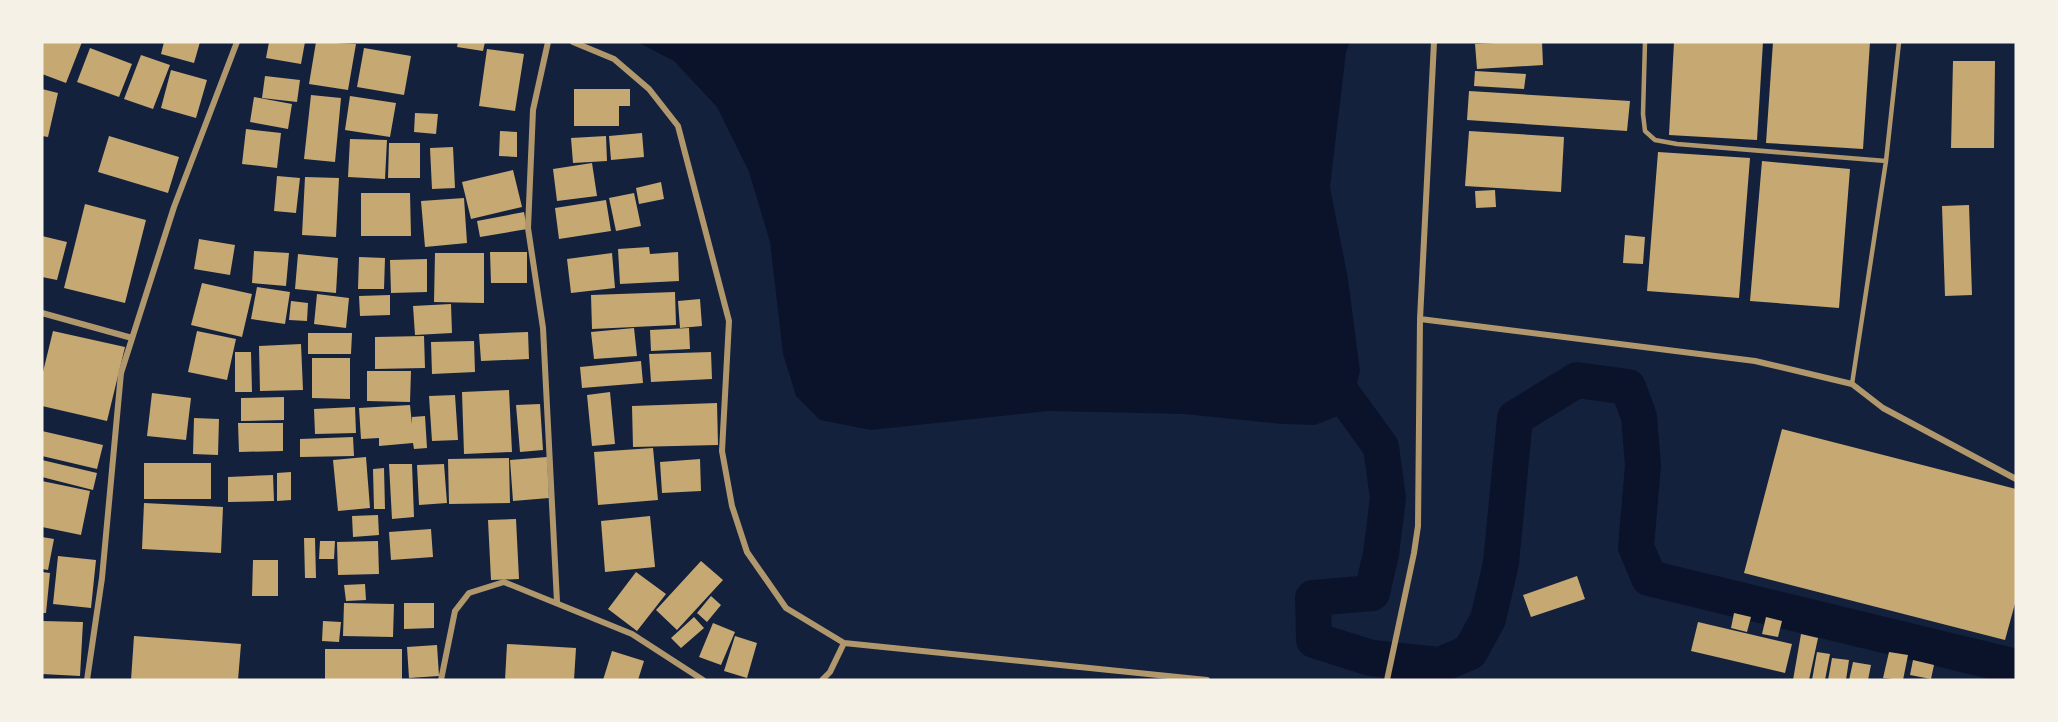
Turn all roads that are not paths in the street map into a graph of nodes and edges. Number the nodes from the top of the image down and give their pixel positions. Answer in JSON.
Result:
{"nodes":[{"id":1,"x":237,"y":42,"type":"edge"},
{"id":2,"x":548,"y":42,"type":"edge"},
{"id":3,"x":573,"y":42,"type":"edge"},
{"id":4,"x":1434,"y":42,"type":"edge"},
{"id":5,"x":1645,"y":42,"type":"edge"},
{"id":6,"x":1899,"y":42,"type":"edge"},
{"id":7,"x":1886,"y":161,"type":"junction"},
{"id":8,"x":42,"y":313,"type":"edge"},
{"id":9,"x":1420,"y":319,"type":"junction"},
{"id":10,"x":132,"y":338,"type":"junction"},
{"id":11,"x":1852,"y":384,"type":"junction"},
{"id":12,"x":2016,"y":479,"type":"edge"},
{"id":13,"x":556,"y":602,"type":"junction"},
{"id":14,"x":844,"y":643,"type":"junction"},
{"id":15,"x":1387,"y":679,"type":"edge"},
{"id":16,"x":87,"y":680,"type":"edge"},
{"id":17,"x":441,"y":680,"type":"edge"},
{"id":18,"x":703,"y":680,"type":"edge"},
{"id":19,"x":822,"y":680,"type":"edge"},
{"id":20,"x":1208,"y":680,"type":"edge"}],
"edges":[{"from":1,"to":10,"type":"street"},
{"from":2,"to":13,"type":"street"},
{"from":3,"to":14,"type":"street"},
{"from":4,"to":9,"type":"street"},
{"from":5,"to":7,"type":"lane"},
{"from":6,"to":7,"type":"lane"},
{"from":7,"to":11,"type":"lane"},
{"from":8,"to":10,"type":"street"},
{"from":9,"to":11,"type":"street"},
{"from":9,"to":15,"type":"street"},
{"from":10,"to":16,"type":"street"},
{"from":11,"to":12,"type":"street"},
{"from":13,"to":17,"type":"street"},
{"from":13,"to":18,"type":"street"},
{"from":14,"to":19,"type":"street"},
{"from":14,"to":20,"type":"street"}]}
